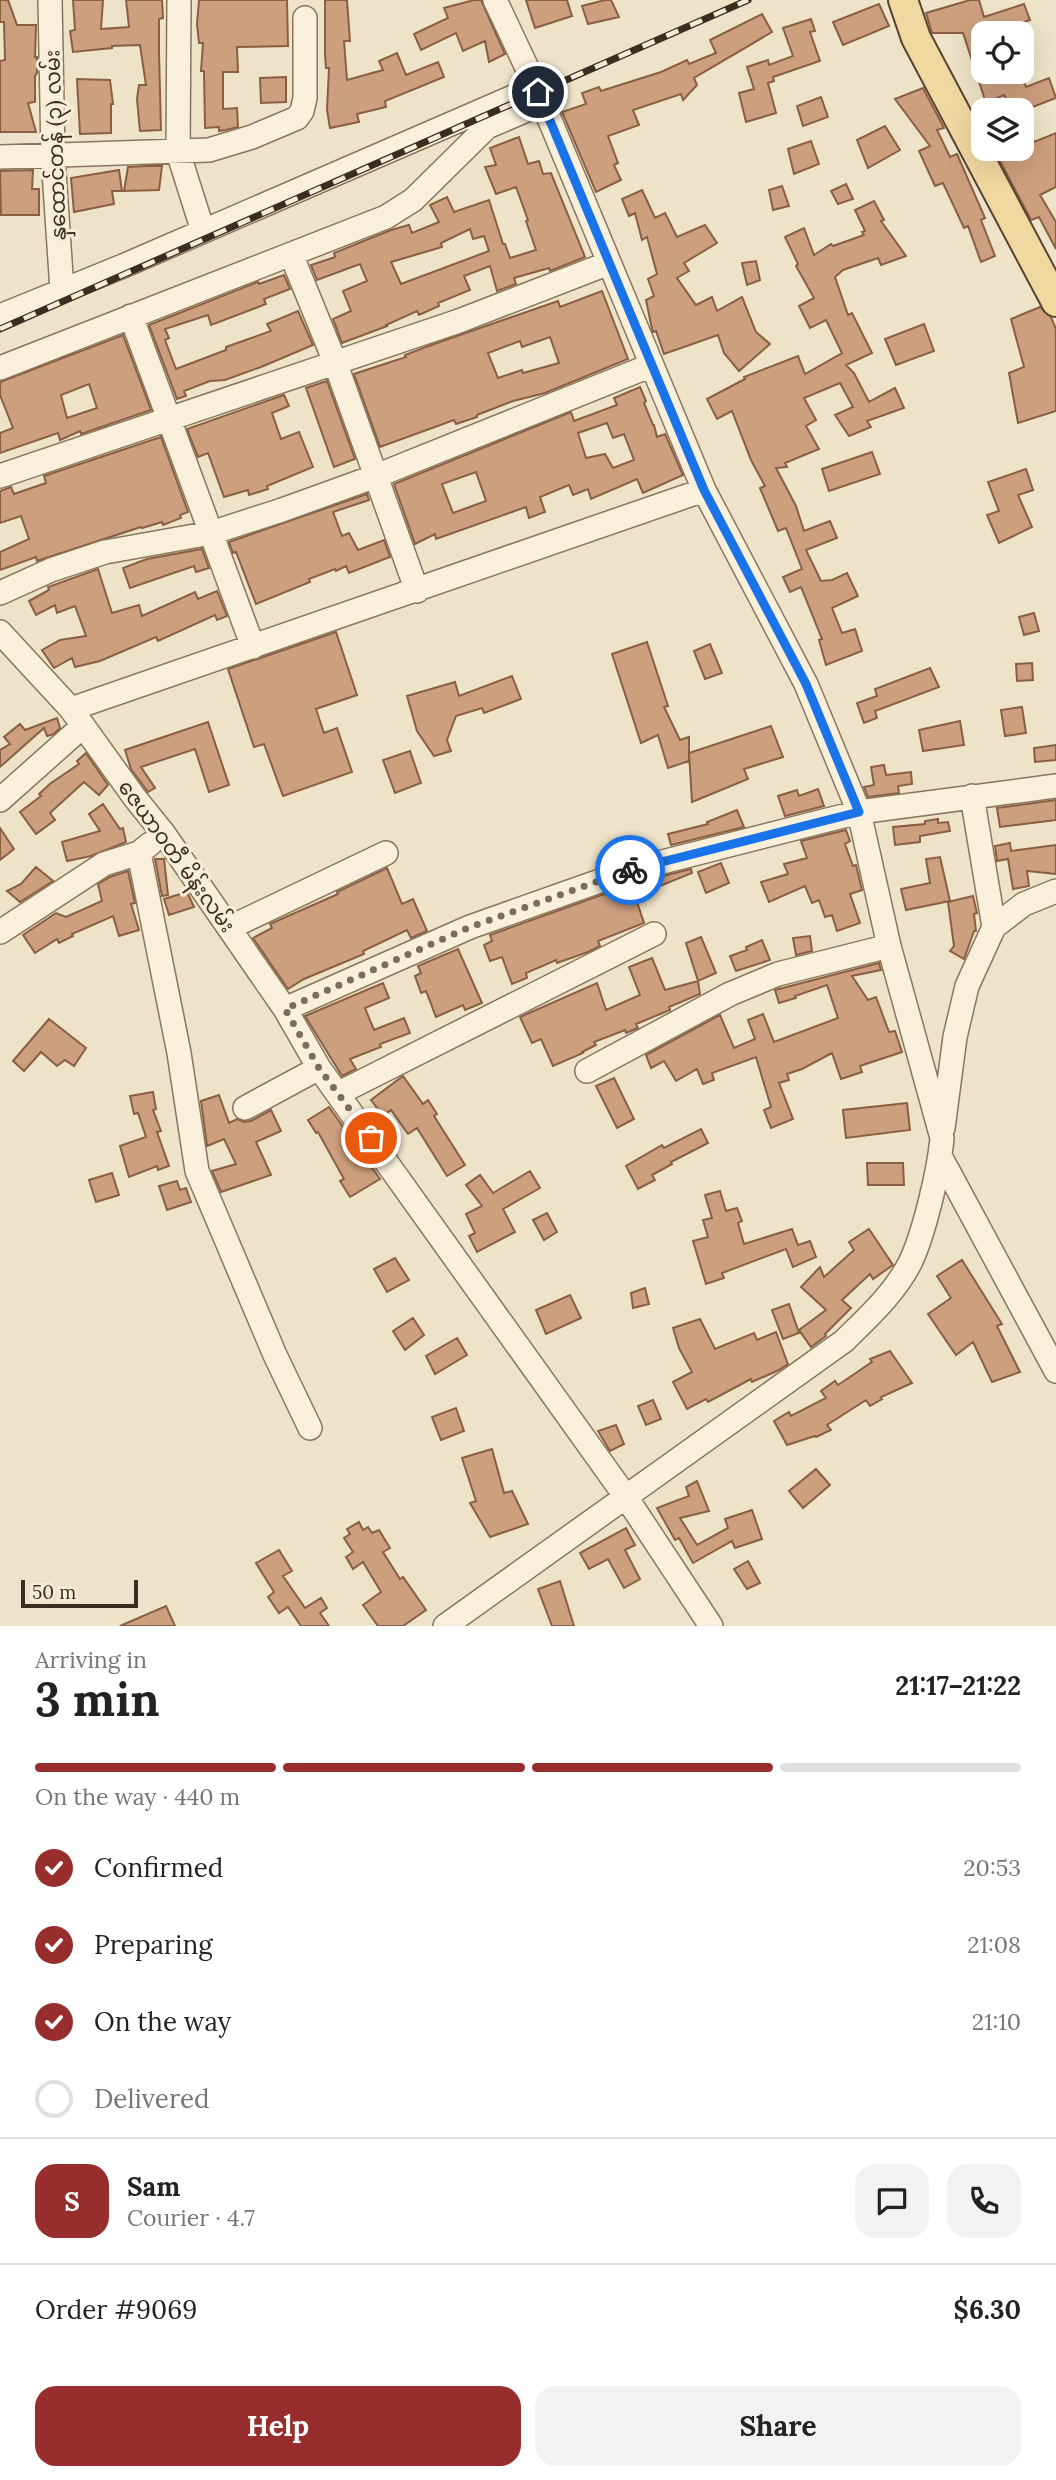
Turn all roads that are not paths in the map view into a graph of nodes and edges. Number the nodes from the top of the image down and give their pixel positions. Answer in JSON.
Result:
{"nodes":[{"id":1,"x":50,"y":0,"type":"edge"},
{"id":2,"x":179,"y":0,"type":"edge"},
{"id":3,"x":495,"y":0,"type":"edge"},
{"id":4,"x":903,"y":0,"type":"edge"},
{"id":5,"x":305,"y":18,"type":"dead end"},
{"id":6,"x":539,"y":95,"type":"junction"},
{"id":7,"x":178,"y":152,"type":"junction"},
{"id":8,"x":53,"y":156,"type":"junction"},
{"id":9,"x":0,"y":157,"type":"edge"},
{"id":10,"x":203,"y":231,"type":"junction"},
{"id":11,"x":291,"y":254,"type":"junction"},
{"id":12,"x":609,"y":263,"type":"junction"},
{"id":13,"x":62,"y":290,"type":"junction"},
{"id":14,"x":1056,"y":302,"type":"edge"},
{"id":15,"x":0,"y":316,"type":"edge"},
{"id":16,"x":131,"y":316,"type":"junction"},
{"id":17,"x":335,"y":362,"type":"junction"},
{"id":18,"x":652,"y":365,"type":"junction"},
{"id":19,"x":0,"y":368,"type":"edge"},
{"id":20,"x":170,"y":418,"type":"junction"},
{"id":21,"x":0,"y":476,"type":"edge"},
{"id":22,"x":376,"y":476,"type":"junction"},
{"id":23,"x":704,"y":490,"type":"junction"},
{"id":24,"x":211,"y":533,"type":"junction"},
{"id":25,"x":417,"y":591,"type":"junction"},
{"id":26,"x":0,"y":593,"type":"edge"},
{"id":27,"x":0,"y":632,"type":"edge"},
{"id":28,"x":253,"y":647,"type":"junction"},
{"id":29,"x":77,"y":717,"type":"junction"},
{"id":30,"x":1056,"y":786,"type":"edge"},
{"id":31,"x":972,"y":796,"type":"junction"},
{"id":32,"x":0,"y":800,"type":"edge"},
{"id":33,"x":859,"y":812,"type":"junction"},
{"id":34,"x":164,"y":834,"type":"junction"},
{"id":35,"x":139,"y":853,"type":"junction"},
{"id":36,"x":386,"y":853,"type":"dead end"},
{"id":37,"x":1056,"y":891,"type":"edge"},
{"id":38,"x":994,"y":927,"type":"junction"},
{"id":39,"x":229,"y":928,"type":"junction"},
{"id":40,"x":0,"y":932,"type":"edge"},
{"id":41,"x":654,"y":934,"type":"dead end"},
{"id":42,"x":889,"y":946,"type":"junction"},
{"id":43,"x":285,"y":1009,"type":"junction"},
{"id":44,"x":955,"y":1037,"type":"junction"},
{"id":45,"x":915,"y":1040,"type":"junction"},
{"id":46,"x":319,"y":1068,"type":"junction"},
{"id":47,"x":587,"y":1071,"type":"dead end"},
{"id":48,"x":339,"y":1093,"type":"junction"},
{"id":49,"x":245,"y":1108,"type":"dead end"},
{"id":50,"x":941,"y":1147,"type":"junction"},
{"id":51,"x":1056,"y":1371,"type":"edge"},
{"id":52,"x":310,"y":1428,"type":"dead end"},
{"id":53,"x":626,"y":1497,"type":"junction"},
{"id":54,"x":446,"y":1626,"type":"edge"},
{"id":55,"x":711,"y":1626,"type":"edge"}],
"edges":[{"from":1,"to":8,"type":"street","name":"နှထောင်တန် (၃) လမ်း"},
{"from":2,"to":7,"type":"street"},
{"from":3,"to":6,"type":"street"},
{"from":4,"to":14,"type":"main road"},
{"from":5,"to":7,"type":"street"},
{"from":6,"to":10,"type":"street"},
{"from":6,"to":11,"type":"street"},
{"from":6,"to":12,"type":"street"},
{"from":7,"to":8,"type":"street"},
{"from":7,"to":10,"type":"street"},
{"from":8,"to":9,"type":"street"},
{"from":8,"to":13,"type":"street","name":"နှထောင်တန် (၃) လမ်း"},
{"from":10,"to":13,"type":"street"},
{"from":11,"to":16,"type":"street"},
{"from":11,"to":17,"type":"street"},
{"from":12,"to":17,"type":"street"},
{"from":12,"to":18,"type":"street"},
{"from":13,"to":15,"type":"street"},
{"from":16,"to":19,"type":"street"},
{"from":16,"to":20,"type":"street"},
{"from":17,"to":20,"type":"street"},
{"from":17,"to":22,"type":"street"},
{"from":18,"to":22,"type":"street"},
{"from":18,"to":23,"type":"street"},
{"from":20,"to":21,"type":"street"},
{"from":20,"to":24,"type":"street"},
{"from":22,"to":24,"type":"street"},
{"from":22,"to":25,"type":"street"},
{"from":23,"to":25,"type":"street"},
{"from":23,"to":33,"type":"street"},
{"from":24,"to":26,"type":"street"},
{"from":24,"to":28,"type":"street"},
{"from":25,"to":28,"type":"street"},
{"from":27,"to":29,"type":"street","name":"ဇေယာဝတီ မိန်းလမ်း"},
{"from":28,"to":29,"type":"street"},
{"from":29,"to":32,"type":"street"},
{"from":29,"to":34,"type":"street","name":"ဇေယာဝတီ မိန်းလမ်း"},
{"from":30,"to":31,"type":"street"},
{"from":31,"to":33,"type":"street"},
{"from":31,"to":38,"type":"street"},
{"from":33,"to":42,"type":"street"},
{"from":33,"to":43,"type":"street"},
{"from":34,"to":35,"type":"street"},
{"from":34,"to":39,"type":"street","name":"ဇေယာဝတီ မိန်းလမ်း"},
{"from":35,"to":40,"type":"street"},
{"from":35,"to":52,"type":"street"},
{"from":36,"to":39,"type":"street"},
{"from":37,"to":38,"type":"street"},
{"from":38,"to":44,"type":"street"},
{"from":39,"to":43,"type":"street","name":"ဇေယာဝတီ မိန်းလမ်း"},
{"from":41,"to":48,"type":"street"},
{"from":42,"to":45,"type":"street"},
{"from":42,"to":47,"type":"street"},
{"from":43,"to":46,"type":"street","name":"ဇေယာဝတီ မိန်းလမ်း"},
{"from":44,"to":45,"type":"street"},
{"from":44,"to":50,"type":"street"},
{"from":45,"to":50,"type":"street"},
{"from":46,"to":48,"type":"street","name":"ဇေယာဝတီ မိန်းလမ်း"},
{"from":46,"to":49,"type":"street"},
{"from":48,"to":53,"type":"street","name":"ဇေယာဝတီ မိန်းလမ်း"},
{"from":50,"to":51,"type":"street"},
{"from":50,"to":53,"type":"street"},
{"from":53,"to":54,"type":"street"},
{"from":53,"to":55,"type":"street","name":"ဇေယာဝတီ မိန်းလမ်း"}]}
